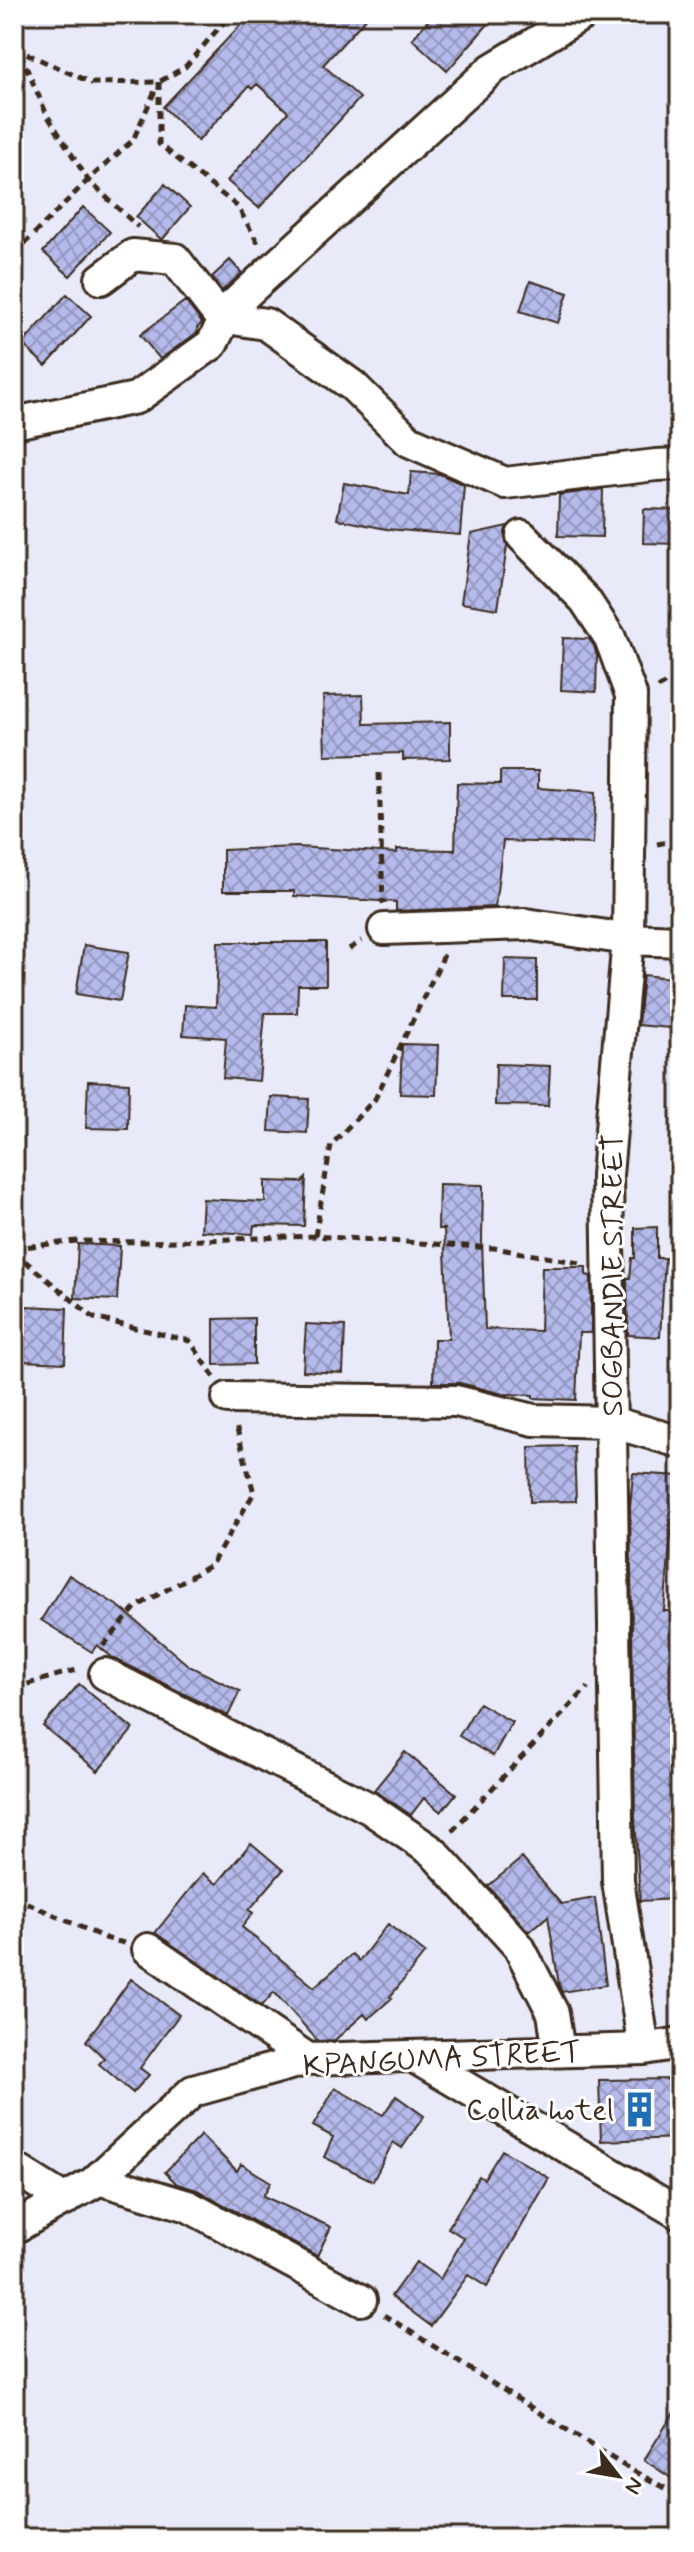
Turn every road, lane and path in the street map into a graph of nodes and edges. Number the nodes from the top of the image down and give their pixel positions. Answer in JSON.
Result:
{"nodes":[{"id":1,"x":231,"y":14,"type":"edge"},
{"id":2,"x":583,"y":14,"type":"edge"},
{"id":3,"x":14,"y":48,"type":"edge"},
{"id":4,"x":20,"y":53,"type":"junction"},
{"id":5,"x":159,"y":82,"type":"junction"},
{"id":6,"x":88,"y":180,"type":"junction"},
{"id":7,"x":142,"y":230,"type":"dead end"},
{"id":8,"x":14,"y":254,"type":"edge"},
{"id":9,"x":273,"y":269,"type":"junction"},
{"id":10,"x":101,"y":279,"type":"dead end"},
{"id":11,"x":220,"y":317,"type":"junction"},
{"id":12,"x":14,"y":423,"type":"edge"},
{"id":13,"x":680,"y":464,"type":"edge"},
{"id":14,"x":522,"y":536,"type":"dead end"},
{"id":15,"x":379,"y":773,"type":"dead end"},
{"id":16,"x":443,"y":925,"type":"junction"},
{"id":17,"x":384,"y":929,"type":"joint"},
{"id":18,"x":628,"y":939,"type":"junction"},
{"id":19,"x":680,"y":941,"type":"edge"},
{"id":20,"x":315,"y":1236,"type":"junction"},
{"id":21,"x":14,"y":1250,"type":"edge"},
{"id":22,"x":609,"y":1268,"type":"junction"},
{"id":23,"x":228,"y":1398,"type":"junction"},
{"id":24,"x":611,"y":1422,"type":"junction"},
{"id":25,"x":673,"y":1438,"type":"edge"},
{"id":26,"x":96,"y":1666,"type":"junction"},
{"id":27,"x":614,"y":1678,"type":"junction"},
{"id":28,"x":14,"y":1688,"type":"edge"},
{"id":29,"x":433,"y":1852,"type":"junction"},
{"id":30,"x":14,"y":1897,"type":"edge"},
{"id":31,"x":148,"y":1949,"type":"joint"},
{"id":32,"x":680,"y":2043,"type":"edge"},
{"id":33,"x":644,"y":2049,"type":"junction"},
{"id":34,"x":559,"y":2051,"type":"junction"},
{"id":35,"x":414,"y":2057,"type":"junction"},
{"id":36,"x":308,"y":2059,"type":"junction"},
{"id":37,"x":14,"y":2168,"type":"edge"},
{"id":38,"x":98,"y":2179,"type":"junction"},
{"id":39,"x":65,"y":2200,"type":"junction"},
{"id":40,"x":680,"y":2214,"type":"edge"},
{"id":41,"x":14,"y":2228,"type":"edge"},
{"id":42,"x":361,"y":2300,"type":"joint"},
{"id":43,"x":680,"y":2496,"type":"edge"}],
"edges":[{"from":1,"to":5,"type":"path"},
{"from":2,"to":9,"type":"street"},
{"from":3,"to":4,"type":"path"},
{"from":4,"to":5,"type":"path"},
{"from":4,"to":6,"type":"path"},
{"from":5,"to":6,"type":"path"},
{"from":5,"to":9,"type":"path"},
{"from":6,"to":7,"type":"path"},
{"from":6,"to":8,"type":"path"},
{"from":9,"to":11,"type":"street"},
{"from":10,"to":11,"type":"street"},
{"from":11,"to":12,"type":"street"},
{"from":11,"to":13,"type":"street"},
{"from":14,"to":18,"type":"street","name":"SOGBANDIE STREET"},
{"from":15,"to":17,"type":"path"},
{"from":16,"to":17,"type":"street"},
{"from":16,"to":18,"type":"street"},
{"from":16,"to":20,"type":"path"},
{"from":18,"to":19,"type":"street"},
{"from":18,"to":22,"type":"street","name":"SOGBANDIE STREET"},
{"from":20,"to":21,"type":"path"},
{"from":20,"to":22,"type":"path"},
{"from":21,"to":23,"type":"path"},
{"from":22,"to":24,"type":"street","name":"SOGBANDIE STREET"},
{"from":23,"to":24,"type":"street"},
{"from":23,"to":26,"type":"path"},
{"from":24,"to":25,"type":"street"},
{"from":24,"to":27,"type":"street","name":"SOGBANDIE STREET"},
{"from":26,"to":28,"type":"path"},
{"from":26,"to":29,"type":"street"},
{"from":27,"to":29,"type":"path"},
{"from":27,"to":33,"type":"street","name":"SOGBANDIE STREET"},
{"from":29,"to":34,"type":"street"},
{"from":30,"to":31,"type":"path"},
{"from":31,"to":36,"type":"street"},
{"from":32,"to":33,"type":"street","name":"KPANGUMA STREET"},
{"from":33,"to":34,"type":"street","name":"KPANGUMA STREET"},
{"from":34,"to":35,"type":"street","name":"KPANGUMA STREET"},
{"from":35,"to":36,"type":"street","name":"KPANGUMA STREET"},
{"from":35,"to":40,"type":"street"},
{"from":36,"to":38,"type":"street","name":"KPANGUMA STREET"},
{"from":37,"to":39,"type":"street"},
{"from":38,"to":39,"type":"street","name":"KPANGUMA STREET"},
{"from":38,"to":42,"type":"street"},
{"from":39,"to":41,"type":"street","name":"KPANGUMA STREET"},
{"from":42,"to":43,"type":"path"}]}
